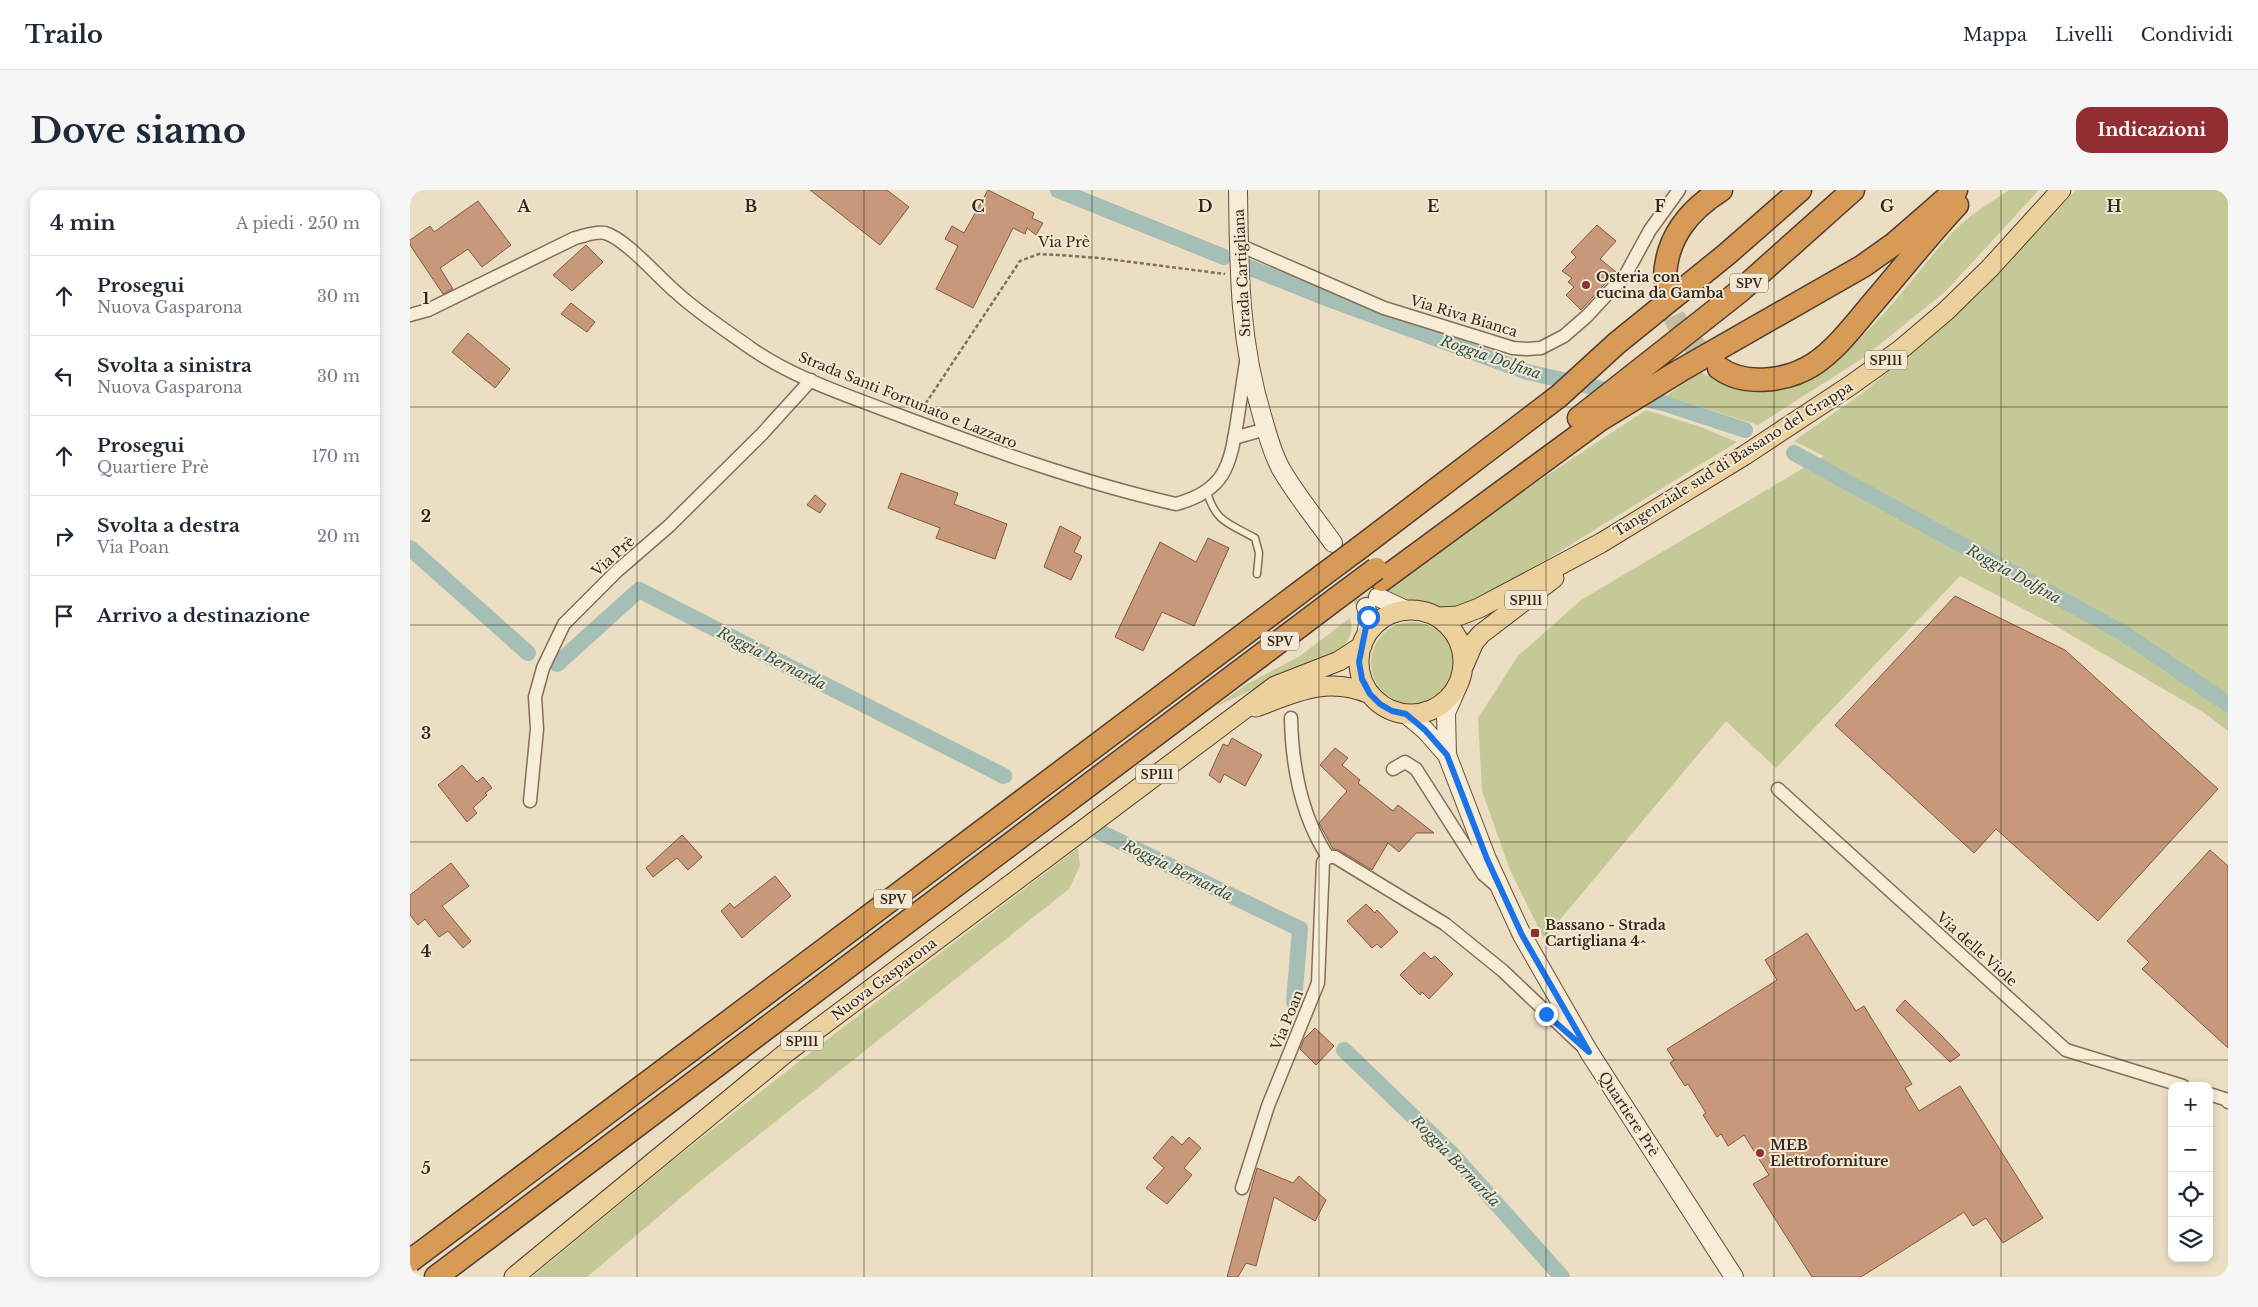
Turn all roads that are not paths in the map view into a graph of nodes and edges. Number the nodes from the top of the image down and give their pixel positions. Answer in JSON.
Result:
{"nodes":[{"id":1,"x":1238,"y":190,"type":"edge"},
{"id":2,"x":1679,"y":190,"type":"edge"},
{"id":3,"x":1721,"y":190,"type":"edge"},
{"id":4,"x":1800,"y":190,"type":"edge"},
{"id":5,"x":1853,"y":190,"type":"edge"},
{"id":6,"x":1956,"y":190,"type":"edge"},
{"id":7,"x":1970,"y":190,"type":"edge"},
{"id":8,"x":2061,"y":190,"type":"edge"},
{"id":9,"x":1239,"y":245,"type":"junction"},
{"id":10,"x":1665,"y":278,"type":"tunnel mouth"},
{"id":11,"x":410,"y":315,"type":"edge"},
{"id":12,"x":1247,"y":357,"type":"junction"},
{"id":13,"x":1719,"y":368,"type":"tunnel mouth"},
{"id":14,"x":811,"y":380,"type":"junction"},
{"id":15,"x":1605,"y":409,"type":"junction"},
{"id":16,"x":1266,"y":429,"type":"junction"},
{"id":17,"x":1234,"y":438,"type":"junction"},
{"id":18,"x":1207,"y":492,"type":"junction"},
{"id":19,"x":1333,"y":543,"type":"tunnel mouth"},
{"id":20,"x":1601,"y":543,"type":"junction"},
{"id":21,"x":1257,"y":574,"type":"dead end"},
{"id":22,"x":1357,"y":602,"type":"junction"},
{"id":23,"x":1406,"y":610,"type":"junction"},
{"id":24,"x":1438,"y":617,"type":"junction"},
{"id":25,"x":1364,"y":641,"type":"junction"},
{"id":26,"x":1464,"y":666,"type":"junction"},
{"id":27,"x":1457,"y":688,"type":"junction"},
{"id":28,"x":1370,"y":694,"type":"junction"},
{"id":29,"x":1241,"y":713,"type":"junction"},
{"id":30,"x":1406,"y":714,"type":"junction"},
{"id":31,"x":1291,"y":718,"type":"dead end"},
{"id":32,"x":1447,"y":755,"type":"junction"},
{"id":33,"x":1393,"y":769,"type":"dead end"},
{"id":34,"x":1778,"y":789,"type":"dead end"},
{"id":35,"x":530,"y":801,"type":"dead end"},
{"id":36,"x":1328,"y":857,"type":"junction"},
{"id":37,"x":1501,"y":888,"type":"junction"},
{"id":38,"x":1589,"y":1052,"type":"junction"},
{"id":39,"x":2171,"y":1082,"type":"edge"},
{"id":40,"x":2213,"y":1095,"type":"edge"},
{"id":41,"x":2228,"y":1102,"type":"edge"},
{"id":42,"x":1242,"y":1188,"type":"dead end"},
{"id":43,"x":410,"y":1261,"type":"edge"},
{"id":44,"x":436,"y":1277,"type":"edge"},
{"id":45,"x":514,"y":1277,"type":"edge"},
{"id":46,"x":1734,"y":1277,"type":"edge"}],
"edges":[{"from":1,"to":9,"type":"street","name":"Strada Cartigliana"},
{"from":2,"to":9,"type":"street","name":"Via Riva Bianca"},
{"from":3,"to":10,"type":"highway"},
{"from":4,"to":43,"type":"highway","number":"SPV","bridge":true},
{"from":5,"to":15,"type":"highway","number":"SPV"},
{"from":6,"to":15,"type":"highway"},
{"from":7,"to":13,"type":"highway"},
{"from":8,"to":20,"type":"main road","name":"Tangenziale sud di Bassano del Grappa","number":"SP111"},
{"from":9,"to":12,"type":"street","name":"Strada Cartigliana"},
{"from":11,"to":14,"type":"street","name":"Strada Santi Fortunato e Lazzaro"},
{"from":12,"to":16,"type":"street","name":"Strada Cartigliana"},
{"from":12,"to":17,"type":"street","name":"Strada Santi Fortunato e Lazzaro"},
{"from":14,"to":18,"type":"street","name":"Strada Santi Fortunato e Lazzaro"},
{"from":14,"to":35,"type":"street","name":"Via Prè"},
{"from":15,"to":22,"type":"highway"},
{"from":15,"to":22,"type":"highway","number":"SPV","bridge":true},
{"from":16,"to":17,"type":"street"},
{"from":16,"to":19,"type":"street","name":"Strada Cartigliana"},
{"from":17,"to":18,"type":"street","name":"Strada Santi Fortunato e Lazzaro"},
{"from":18,"to":21,"type":"lane"},
{"from":20,"to":24,"type":"main road","name":"Tangenziale sud di Bassano del Grappa","number":"SP111"},
{"from":20,"to":26,"type":"main road","name":"Tangenziale sud di Bassano del Grappa","number":"SP111"},
{"from":22,"to":23,"type":"street"},
{"from":22,"to":25,"type":"street"},
{"from":22,"to":44,"type":"highway","number":"SPV"},
{"from":23,"to":24,"type":"main road","number":"SP111"},
{"from":23,"to":25,"type":"main road","name":"Nuova Gasparona","number":"SP111"},
{"from":24,"to":26,"type":"main road"},
{"from":25,"to":28,"type":"main road"},
{"from":25,"to":29,"type":"main road","name":"Nuova Gasparona","number":"SP111"},
{"from":26,"to":27,"type":"main road","name":"Nuova Gasparona","number":"SP111"},
{"from":27,"to":30,"type":"main road","name":"Nuova Gasparona","number":"SP111"},
{"from":27,"to":32,"type":"street","name":"Quartiere Prè"},
{"from":28,"to":29,"type":"main road","name":"Nuova Gasparona","number":"SP111"},
{"from":28,"to":30,"type":"main road","name":"Nuova Gasparona","number":"SP111"},
{"from":29,"to":45,"type":"main road","name":"Nuova Gasparona","number":"SP111"},
{"from":30,"to":32,"type":"street","name":"Quartiere Prè"},
{"from":31,"to":36,"type":"street"},
{"from":32,"to":37,"type":"street","name":"Quartiere Prè"},
{"from":33,"to":37,"type":"street"},
{"from":34,"to":39,"type":"street","name":"Via delle Viole"},
{"from":36,"to":38,"type":"street"},
{"from":36,"to":42,"type":"street","name":"Via Poan"},
{"from":37,"to":38,"type":"street","name":"Quartiere Prè"},
{"from":38,"to":46,"type":"street","name":"Quartiere Prè"},
{"from":40,"to":41,"type":"street"}]}
